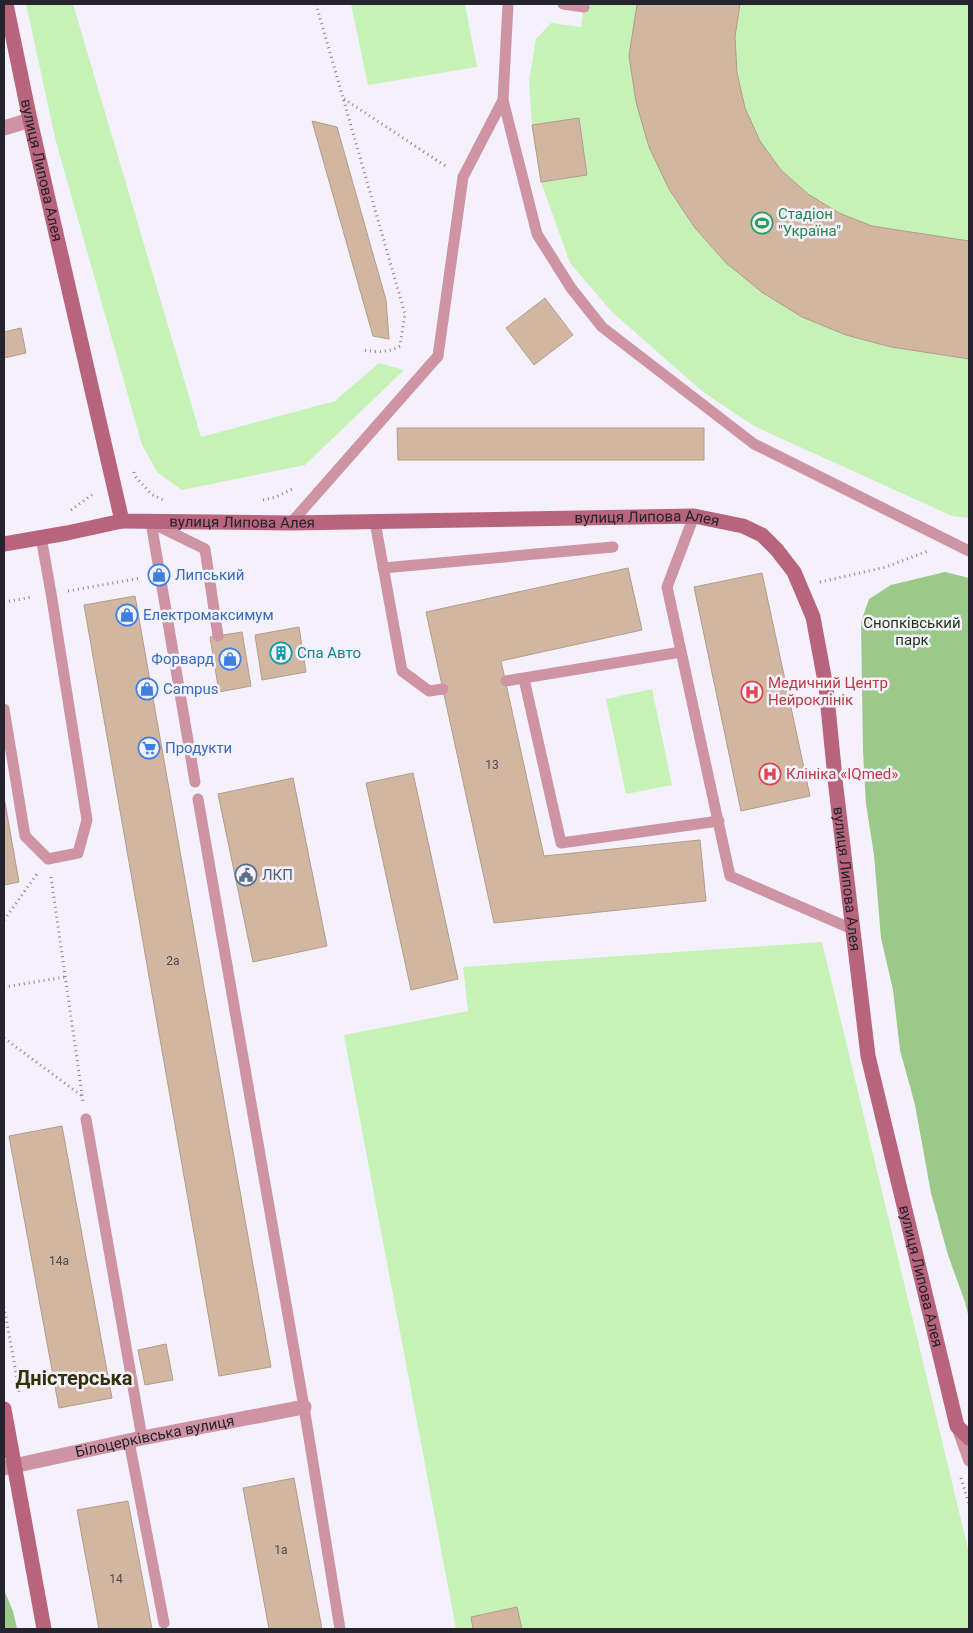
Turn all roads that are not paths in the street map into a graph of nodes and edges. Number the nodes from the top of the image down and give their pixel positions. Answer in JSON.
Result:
{"nodes":[{"id":1,"x":6,"y":4,"type":"edge"},
{"id":2,"x":508,"y":4,"type":"edge"},
{"id":3,"x":563,"y":4,"type":"edge"},
{"id":4,"x":584,"y":7,"type":"dead end"},
{"id":5,"x":503,"y":100,"type":"junction"},
{"id":6,"x":30,"y":120,"type":"junction"},
{"id":7,"x":4,"y":128,"type":"edge"},
{"id":8,"x":694,"y":516,"type":"junction"},
{"id":9,"x":122,"y":521,"type":"junction"},
{"id":10,"x":150,"y":522,"type":"junction"},
{"id":11,"x":374,"y":522,"type":"junction"},
{"id":12,"x":291,"y":523,"type":"junction"},
{"id":13,"x":41,"y":537,"type":"junction"},
{"id":14,"x":952,"y":542,"type":"junction"},
{"id":15,"x":4,"y":544,"type":"edge"},
{"id":16,"x":969,"y":545,"type":"edge"},
{"id":17,"x":613,"y":548,"type":"dead end"},
{"id":18,"x":969,"y":551,"type":"edge"},
{"id":19,"x":383,"y":568,"type":"junction"},
{"id":20,"x":218,"y":636,"type":"dead end"},
{"id":21,"x":681,"y":652,"type":"junction"},
{"id":22,"x":524,"y":679,"type":"junction"},
{"id":23,"x":506,"y":681,"type":"dead end"},
{"id":24,"x":443,"y":689,"type":"dead end"},
{"id":25,"x":4,"y":709,"type":"edge"},
{"id":26,"x":195,"y":782,"type":"dead end"},
{"id":27,"x":198,"y":799,"type":"dead end"},
{"id":28,"x":718,"y":821,"type":"junction"},
{"id":29,"x":852,"y":929,"type":"junction"},
{"id":30,"x":86,"y":1119,"type":"dead end"},
{"id":31,"x":304,"y":1407,"type":"junction"},
{"id":32,"x":4,"y":1409,"type":"edge"},
{"id":33,"x":957,"y":1426,"type":"junction"},
{"id":34,"x":969,"y":1438,"type":"edge"},
{"id":35,"x":135,"y":1439,"type":"junction"},
{"id":36,"x":969,"y":1461,"type":"edge"},
{"id":37,"x":9,"y":1467,"type":"edge"},
{"id":38,"x":164,"y":1623,"type":"dead end"},
{"id":39,"x":44,"y":1629,"type":"edge"},
{"id":40,"x":340,"y":1629,"type":"edge"}],
"edges":[{"from":1,"to":6,"type":"street","name":"вулиця Липова Алея"},
{"from":2,"to":5,"type":"lane"},
{"from":3,"to":4,"type":"lane"},
{"from":5,"to":12,"type":"lane"},
{"from":5,"to":14,"type":"lane"},
{"from":6,"to":7,"type":"street"},
{"from":6,"to":9,"type":"street","name":"вулиця Липова Алея"},
{"from":8,"to":11,"type":"street","name":"вулиця Липова Алея"},
{"from":8,"to":21,"type":"lane"},
{"from":8,"to":29,"type":"street","name":"вулиця Липова Алея"},
{"from":9,"to":10,"type":"street","name":"вулиця Липова Алея"},
{"from":9,"to":13,"type":"street"},
{"from":10,"to":12,"type":"street","name":"вулиця Липова Алея"},
{"from":10,"to":20,"type":"lane"},
{"from":10,"to":26,"type":"lane"},
{"from":11,"to":12,"type":"street","name":"вулиця Липова Алея"},
{"from":11,"to":19,"type":"lane"},
{"from":13,"to":15,"type":"street"},
{"from":13,"to":25,"type":"lane"},
{"from":14,"to":16,"type":"lane"},
{"from":14,"to":18,"type":"lane"},
{"from":17,"to":19,"type":"lane"},
{"from":19,"to":24,"type":"lane"},
{"from":21,"to":22,"type":"lane"},
{"from":21,"to":28,"type":"lane"},
{"from":22,"to":23,"type":"lane"},
{"from":22,"to":28,"type":"lane"},
{"from":27,"to":31,"type":"lane"},
{"from":28,"to":29,"type":"lane"},
{"from":29,"to":33,"type":"street","name":"вулиця Липова Алея"},
{"from":30,"to":35,"type":"lane"},
{"from":31,"to":35,"type":"street","name":"Білоцерківська вулиця"},
{"from":31,"to":40,"type":"lane"},
{"from":32,"to":37,"type":"street"},
{"from":33,"to":34,"type":"street"},
{"from":33,"to":36,"type":"lane"},
{"from":35,"to":37,"type":"street","name":"Білоцерківська вулиця"},
{"from":35,"to":38,"type":"lane"},
{"from":37,"to":39,"type":"street"}]}
